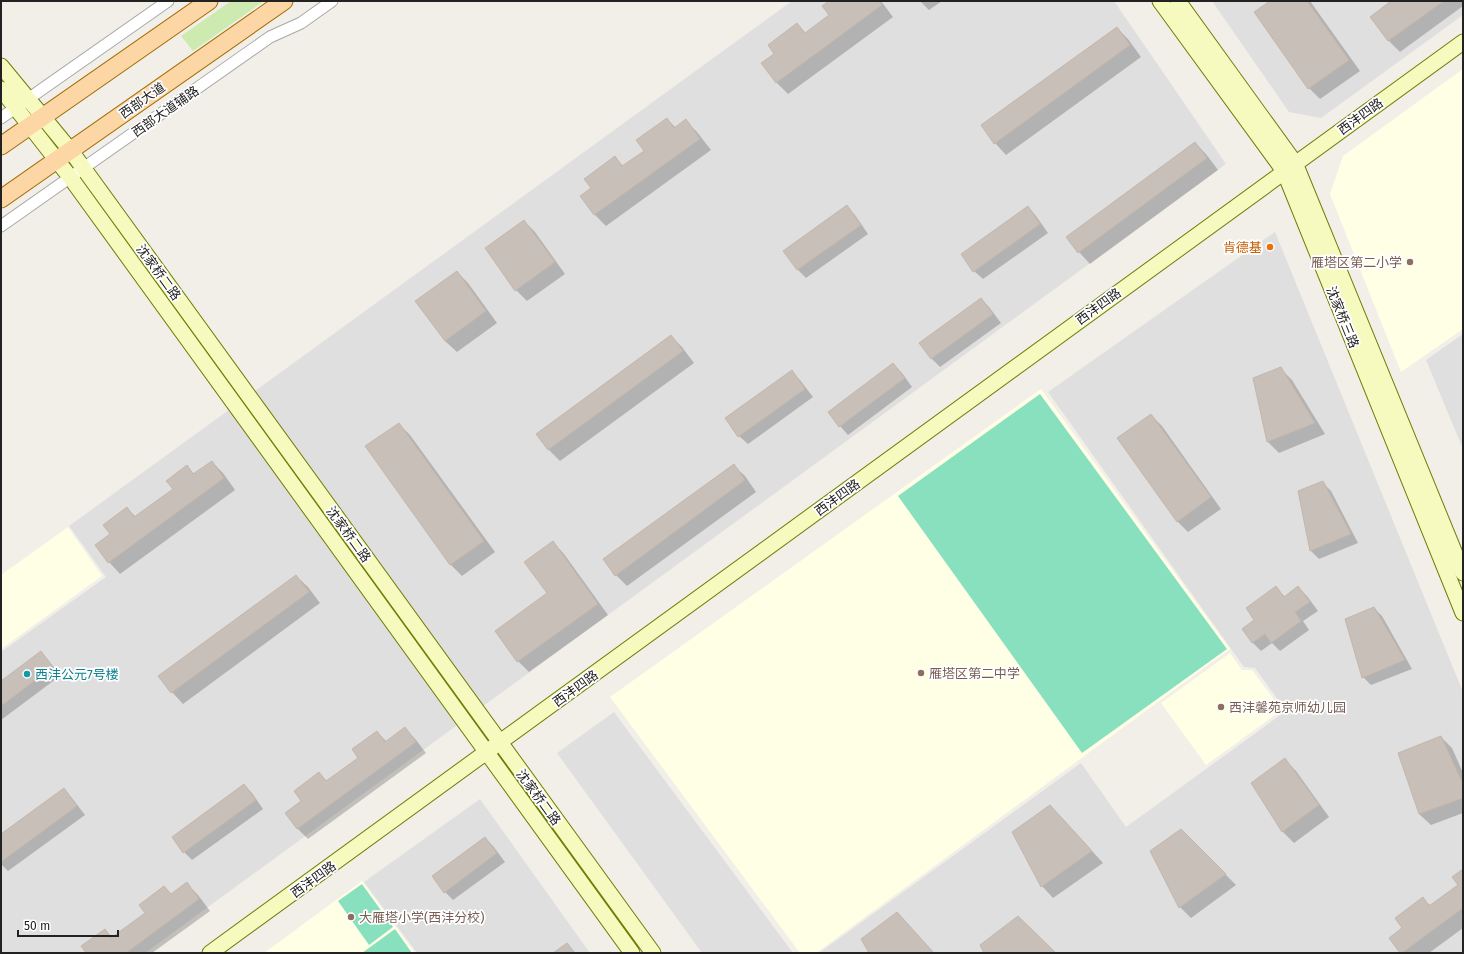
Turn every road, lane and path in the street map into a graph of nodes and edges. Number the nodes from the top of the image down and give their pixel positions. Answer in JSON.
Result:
{"nodes":[{"id":1,"x":168,"y":1,"type":"edge"},
{"id":2,"x":209,"y":1,"type":"edge"},
{"id":3,"x":284,"y":1,"type":"edge"},
{"id":4,"x":332,"y":1,"type":"edge"},
{"id":5,"x":1160,"y":1,"type":"edge"},
{"id":6,"x":1178,"y":1,"type":"edge"},
{"id":7,"x":1463,"y":42,"type":"edge"},
{"id":8,"x":1,"y":66,"type":"edge"},
{"id":9,"x":1,"y":89,"type":"edge"},
{"id":10,"x":22,"y":103,"type":"junction"},
{"id":11,"x":1,"y":118,"type":"edge"},
{"id":12,"x":37,"y":121,"type":"junction"},
{"id":13,"x":1,"y":146,"type":"edge"},
{"id":14,"x":64,"y":155,"type":"junction"},
{"id":15,"x":1289,"y":167,"type":"junction"},
{"id":16,"x":83,"y":168,"type":"junction"},
{"id":17,"x":70,"y":177,"type":"junction"},
{"id":18,"x":1,"y":199,"type":"edge"},
{"id":19,"x":1,"y":226,"type":"edge"},
{"id":20,"x":1463,"y":574,"type":"edge"},
{"id":21,"x":1463,"y":613,"type":"edge"},
{"id":22,"x":500,"y":743,"type":"junction"},
{"id":23,"x":486,"y":753,"type":"junction"},
{"id":24,"x":210,"y":953,"type":"edge"},
{"id":25,"x":632,"y":953,"type":"edge"},
{"id":26,"x":653,"y":953,"type":"edge"}],
"edges":[{"from":1,"to":10,"type":"street"},
{"from":2,"to":12,"type":"main road"},
{"from":3,"to":14,"type":"main road","name":"西部大道"},
{"from":4,"to":16,"type":"street","name":"西部大道辅路"},
{"from":5,"to":15,"type":"street","name":"沈家桥三路"},
{"from":6,"to":15,"type":"street","name":"沈家桥三路"},
{"from":7,"to":15,"type":"street","name":"西沣四路"},
{"from":8,"to":10,"type":"street"},
{"from":9,"to":10,"type":"street"},
{"from":10,"to":11,"type":"street"},
{"from":10,"to":12,"type":"street","name":"沈家桥二路"},
{"from":12,"to":13,"type":"main road"},
{"from":12,"to":14,"type":"street","name":"沈家桥二路"},
{"from":14,"to":16,"type":"street","name":"沈家桥二路"},
{"from":14,"to":17,"type":"street","name":"沈家桥二路"},
{"from":14,"to":18,"type":"main road","name":"西部大道"},
{"from":15,"to":20,"type":"street","name":"沈家桥三路"},
{"from":15,"to":21,"type":"street","name":"沈家桥三路"},
{"from":15,"to":22,"type":"street","name":"西沣四路"},
{"from":16,"to":17,"type":"street","name":"西部大道辅路"},
{"from":16,"to":22,"type":"street","name":"沈家桥二路"},
{"from":17,"to":19,"type":"street","name":"西部大道辅路"},
{"from":17,"to":23,"type":"street","name":"沈家桥二路"},
{"from":22,"to":23,"type":"street","name":"西沣四路"},
{"from":22,"to":26,"type":"street","name":"沈家桥二路"},
{"from":23,"to":24,"type":"street","name":"西沣四路"},
{"from":23,"to":25,"type":"street","name":"沈家桥二路"}]}
